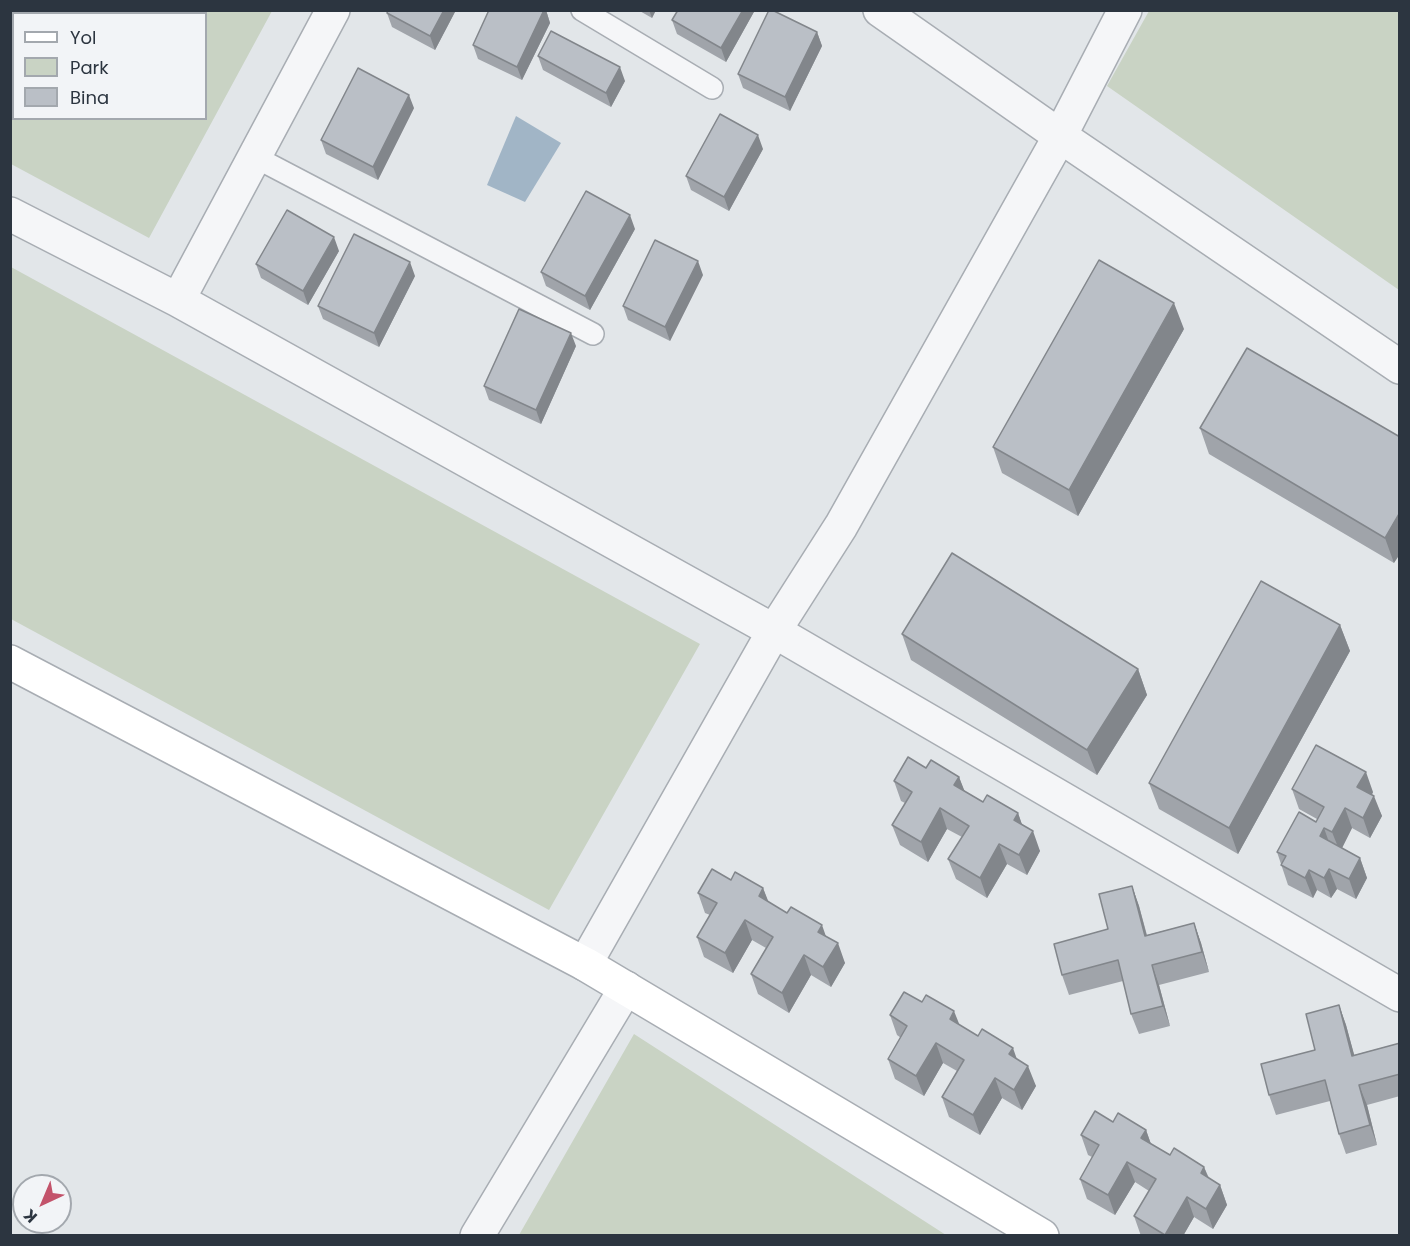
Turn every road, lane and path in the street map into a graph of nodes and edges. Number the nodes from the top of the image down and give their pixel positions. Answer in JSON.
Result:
{"nodes":[{"id":1,"x":333,"y":10,"type":"edge"},
{"id":2,"x":582,"y":10,"type":"edge"},
{"id":3,"x":880,"y":10,"type":"edge"},
{"id":4,"x":1125,"y":10,"type":"edge"},
{"id":5,"x":712,"y":88,"type":"dead end"},
{"id":6,"x":1060,"y":136,"type":"junction"},
{"id":7,"x":255,"y":157,"type":"junction"},
{"id":8,"x":10,"y":214,"type":"edge"},
{"id":9,"x":178,"y":300,"type":"junction"},
{"id":10,"x":593,"y":334,"type":"dead end"},
{"id":11,"x":1400,"y":367,"type":"edge"},
{"id":12,"x":774,"y":631,"type":"junction"},
{"id":13,"x":10,"y":662,"type":"edge"},
{"id":14,"x":585,"y":964,"type":"junction"},
{"id":15,"x":626,"y":988,"type":"junction"},
{"id":16,"x":1400,"y":995,"type":"edge"},
{"id":17,"x":477,"y":1236,"type":"edge"},
{"id":18,"x":1042,"y":1236,"type":"edge"}],
"edges":[{"from":1,"to":7,"type":"street"},
{"from":2,"to":5,"type":"lane"},
{"from":3,"to":6,"type":"street"},
{"from":4,"to":6,"type":"street"},
{"from":6,"to":11,"type":"street"},
{"from":6,"to":12,"type":"street"},
{"from":7,"to":9,"type":"street"},
{"from":7,"to":10,"type":"lane"},
{"from":8,"to":9,"type":"street"},
{"from":9,"to":12,"type":"street"},
{"from":12,"to":14,"type":"street"},
{"from":12,"to":16,"type":"street"},
{"from":13,"to":14,"type":"street"},
{"from":14,"to":15,"type":"street"},
{"from":15,"to":17,"type":"street"},
{"from":15,"to":18,"type":"street"}]}
